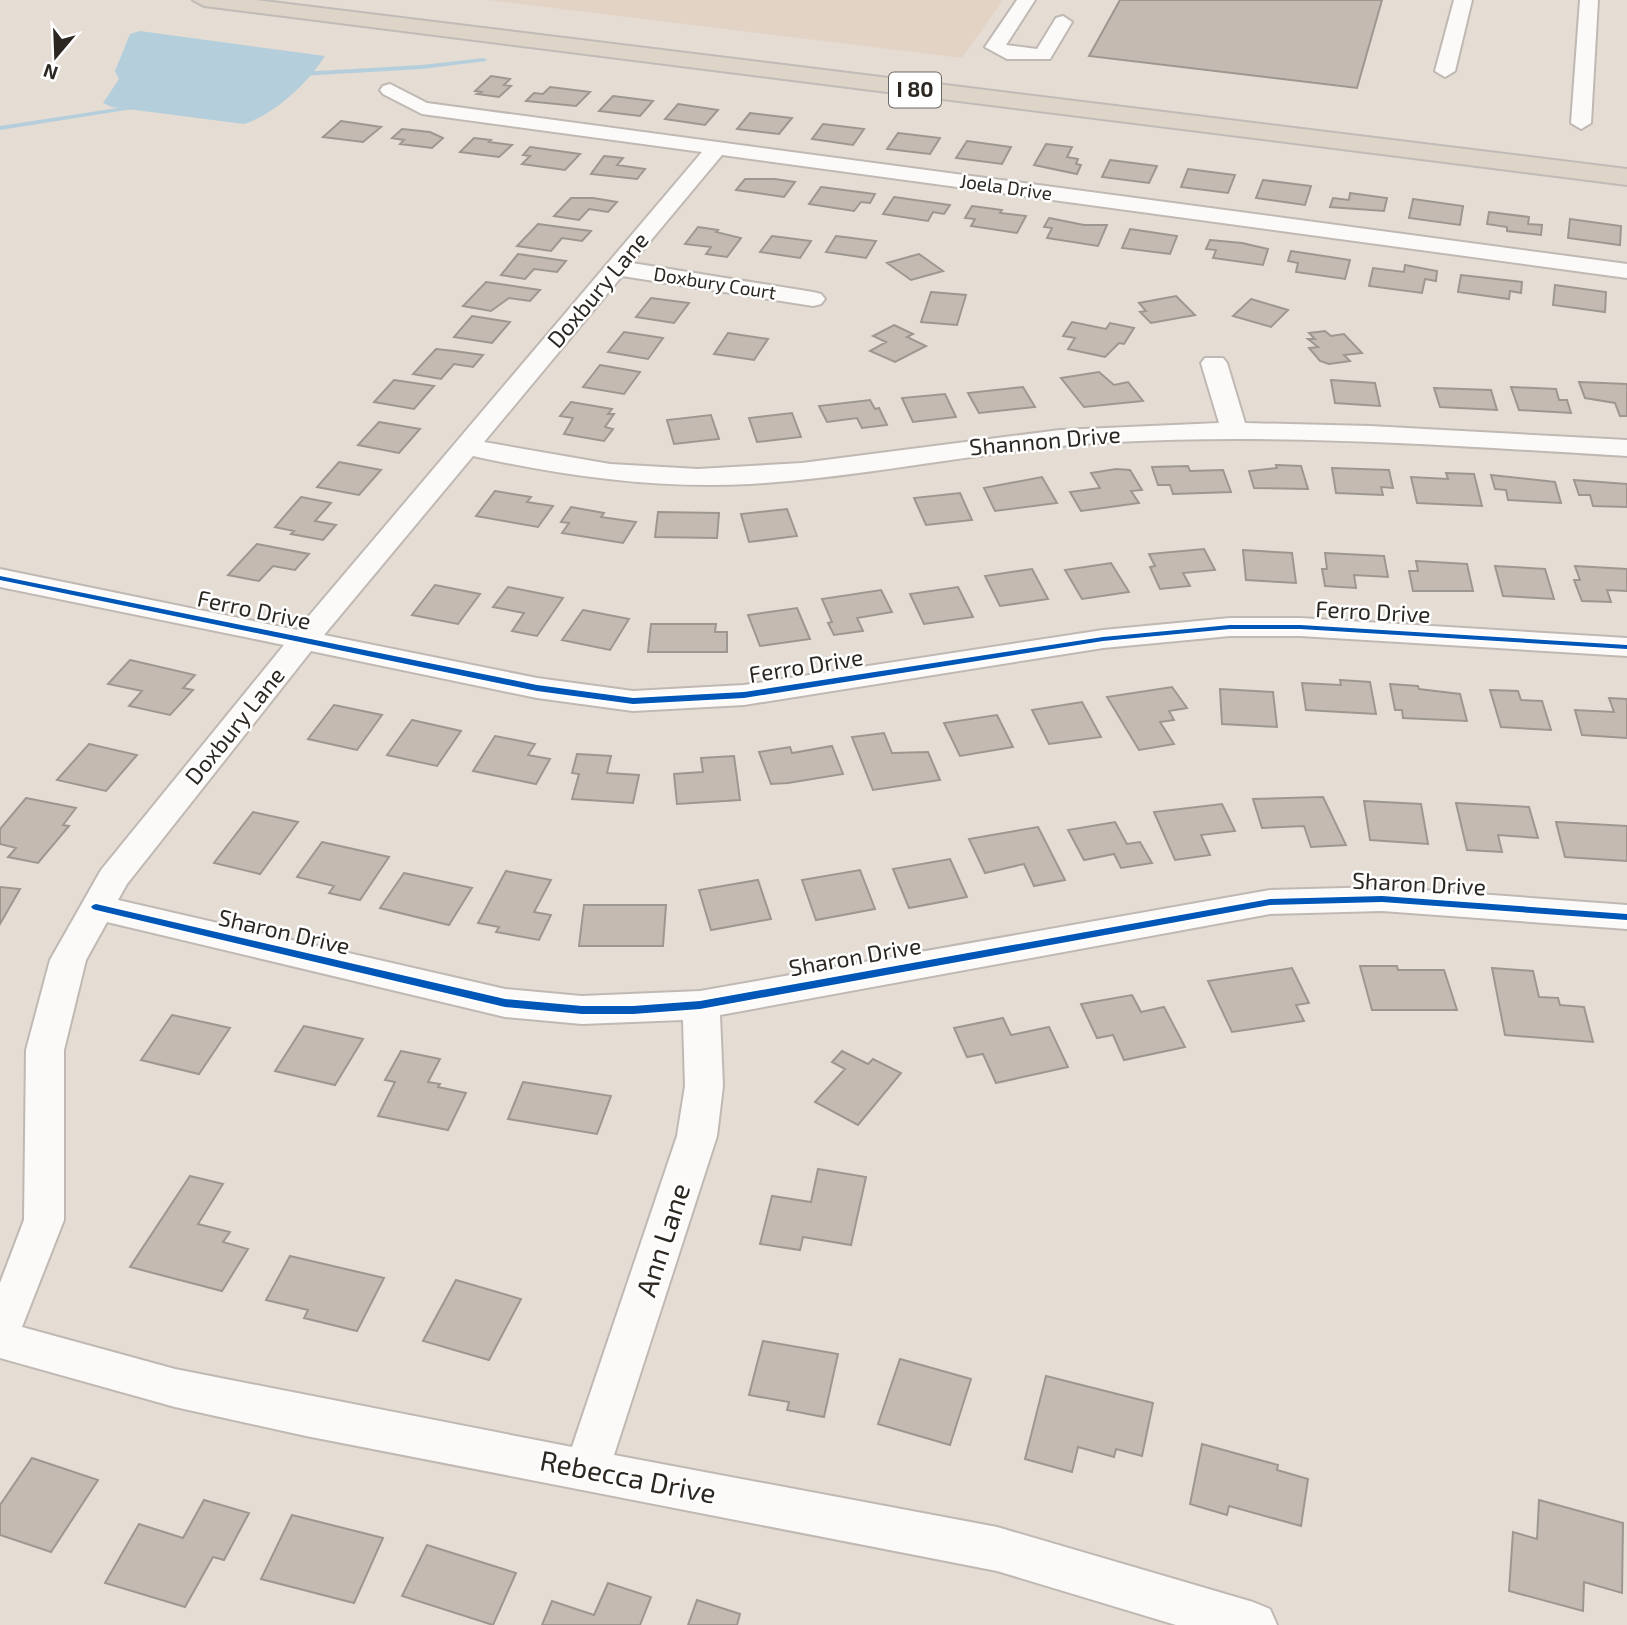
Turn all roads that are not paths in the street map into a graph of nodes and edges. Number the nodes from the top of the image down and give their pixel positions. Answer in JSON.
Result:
{"nodes":[{"id":1,"x":204,"y":0,"type":"edge"},
{"id":2,"x":279,"y":0,"type":"edge"},
{"id":3,"x":1026,"y":0,"type":"edge"},
{"id":4,"x":1463,"y":0,"type":"edge"},
{"id":5,"x":1589,"y":0,"type":"edge"},
{"id":6,"x":1063,"y":22,"type":"dead end"},
{"id":7,"x":1445,"y":71,"type":"dead end"},
{"id":8,"x":390,"y":90,"type":"dead end"},
{"id":9,"x":1581,"y":123,"type":"dead end"},
{"id":10,"x":717,"y":148,"type":"junction"},
{"id":11,"x":1627,"y":167,"type":"edge"},
{"id":12,"x":1627,"y":177,"type":"edge"},
{"id":13,"x":617,"y":268,"type":"junction"},
{"id":14,"x":1627,"y":271,"type":"edge"},
{"id":15,"x":813,"y":299,"type":"dead end"},
{"id":16,"x":1214,"y":363,"type":"dead end"},
{"id":17,"x":1234,"y":430,"type":"junction"},
{"id":18,"x":466,"y":446,"type":"junction"},
{"id":19,"x":1627,"y":448,"type":"edge"},
{"id":20,"x":0,"y":578,"type":"edge"},
{"id":21,"x":304,"y":640,"type":"junction"},
{"id":22,"x":1627,"y":647,"type":"edge"},
{"id":23,"x":96,"y":907,"type":"junction"},
{"id":24,"x":1627,"y":917,"type":"edge"},
{"id":25,"x":700,"y":1005,"type":"junction"},
{"id":26,"x":0,"y":1329,"type":"edge"},
{"id":27,"x":0,"y":1340,"type":"edge"},
{"id":28,"x":587,"y":1469,"type":"junction"},
{"id":29,"x":1253,"y":1625,"type":"edge"}],
"edges":[{"from":1,"to":12,"type":"highway","number":"I 80"},
{"from":2,"to":11,"type":"highway","number":"I 80"},
{"from":3,"to":6,"type":"street"},
{"from":4,"to":7,"type":"street"},
{"from":5,"to":9,"type":"street"},
{"from":8,"to":10,"type":"street","name":"Joela Drive"},
{"from":10,"to":13,"type":"street","name":"Doxbury Lane"},
{"from":10,"to":14,"type":"street","name":"Joela Drive"},
{"from":13,"to":15,"type":"street","name":"Doxbury Court"},
{"from":13,"to":18,"type":"street","name":"Doxbury Lane"},
{"from":16,"to":17,"type":"street"},
{"from":17,"to":18,"type":"street","name":"Shannon Drive"},
{"from":17,"to":19,"type":"street","name":"Shannon Drive"},
{"from":18,"to":21,"type":"street","name":"Doxbury Lane"},
{"from":20,"to":21,"type":"street","name":"Ferro Drive"},
{"from":21,"to":22,"type":"street","name":"Ferro Drive"},
{"from":21,"to":23,"type":"street","name":"Doxbury Lane"},
{"from":23,"to":25,"type":"street","name":"Sharon Drive"},
{"from":23,"to":26,"type":"street","name":"Doxbury Lane"},
{"from":24,"to":25,"type":"street","name":"Sharon Drive"},
{"from":25,"to":28,"type":"street","name":"Ann Lane"},
{"from":27,"to":28,"type":"street","name":"Rebecca Drive"},
{"from":28,"to":29,"type":"street","name":"Rebecca Drive"}]}
